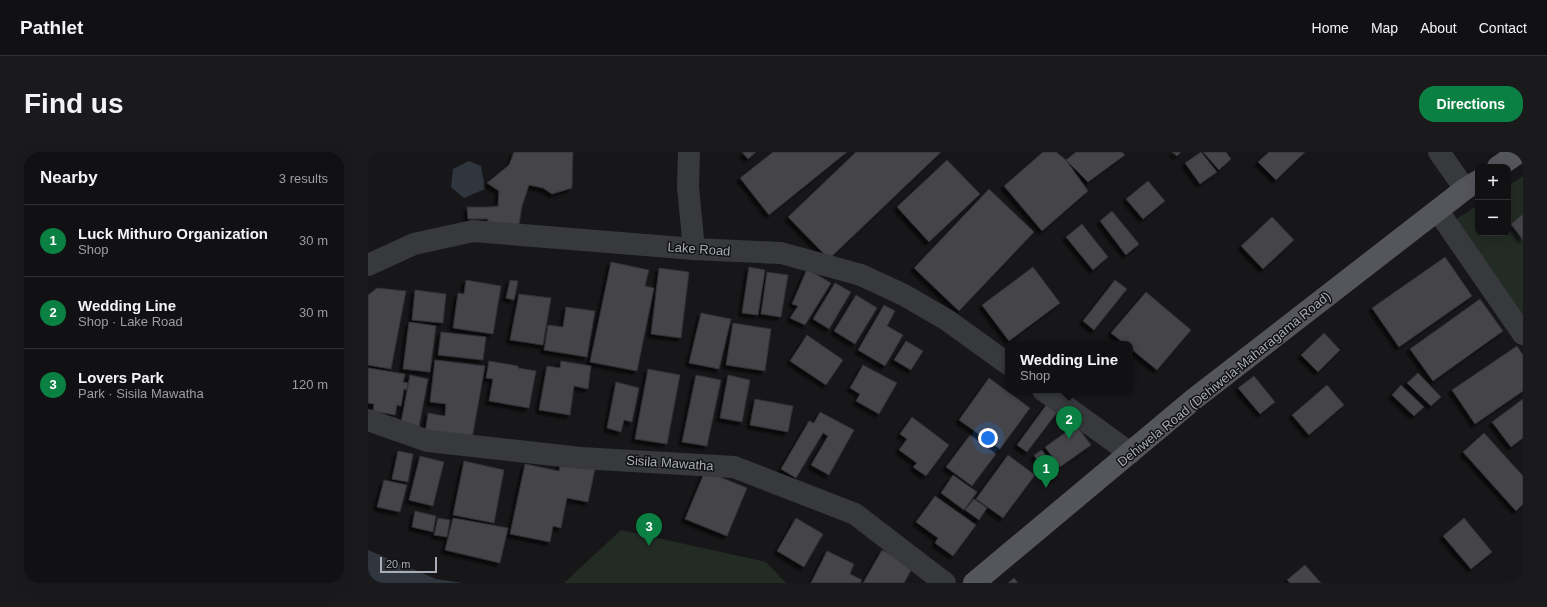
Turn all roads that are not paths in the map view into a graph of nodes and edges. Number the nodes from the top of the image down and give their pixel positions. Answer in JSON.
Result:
{"nodes":[{"id":1,"x":689,"y":152,"type":"edge"},
{"id":2,"x":1439,"y":152,"type":"edge"},
{"id":3,"x":1519,"y":152,"type":"edge"},
{"id":4,"x":1502,"y":164,"type":"edge"},
{"id":5,"x":1471,"y":185,"type":"edge"},
{"id":6,"x":1438,"y":211,"type":"junction"},
{"id":7,"x":694,"y":249,"type":"junction"},
{"id":8,"x":368,"y":265,"type":"edge"},
{"id":9,"x":1523,"y":334,"type":"edge"},
{"id":10,"x":1005,"y":362,"type":"edge"},
{"id":11,"x":1047,"y":393,"type":"edge"},
{"id":12,"x":368,"y":420,"type":"edge"},
{"id":13,"x":1130,"y":453,"type":"junction"},
{"id":14,"x":945,"y":583,"type":"edge"},
{"id":15,"x":974,"y":583,"type":"edge"}],
"edges":[{"from":1,"to":7,"type":"street"},
{"from":2,"to":5,"type":"street"},
{"from":3,"to":4,"type":"main road"},
{"from":5,"to":6,"type":"main road","name":"Dehiwela Road (Dehiwela-Maharagama Road)"},
{"from":6,"to":9,"type":"street"},
{"from":6,"to":13,"type":"main road","name":"Dehiwela Road (Dehiwela-Maharagama Road)"},
{"from":7,"to":8,"type":"street","name":"Lake Road"},
{"from":7,"to":10,"type":"street","name":"Lake Road"},
{"from":11,"to":13,"type":"street"},
{"from":12,"to":14,"type":"street","name":"Sisila Mawatha"},
{"from":13,"to":15,"type":"main road","name":"Dehiwela Road (Dehiwela-Maharagama Road)"}]}
